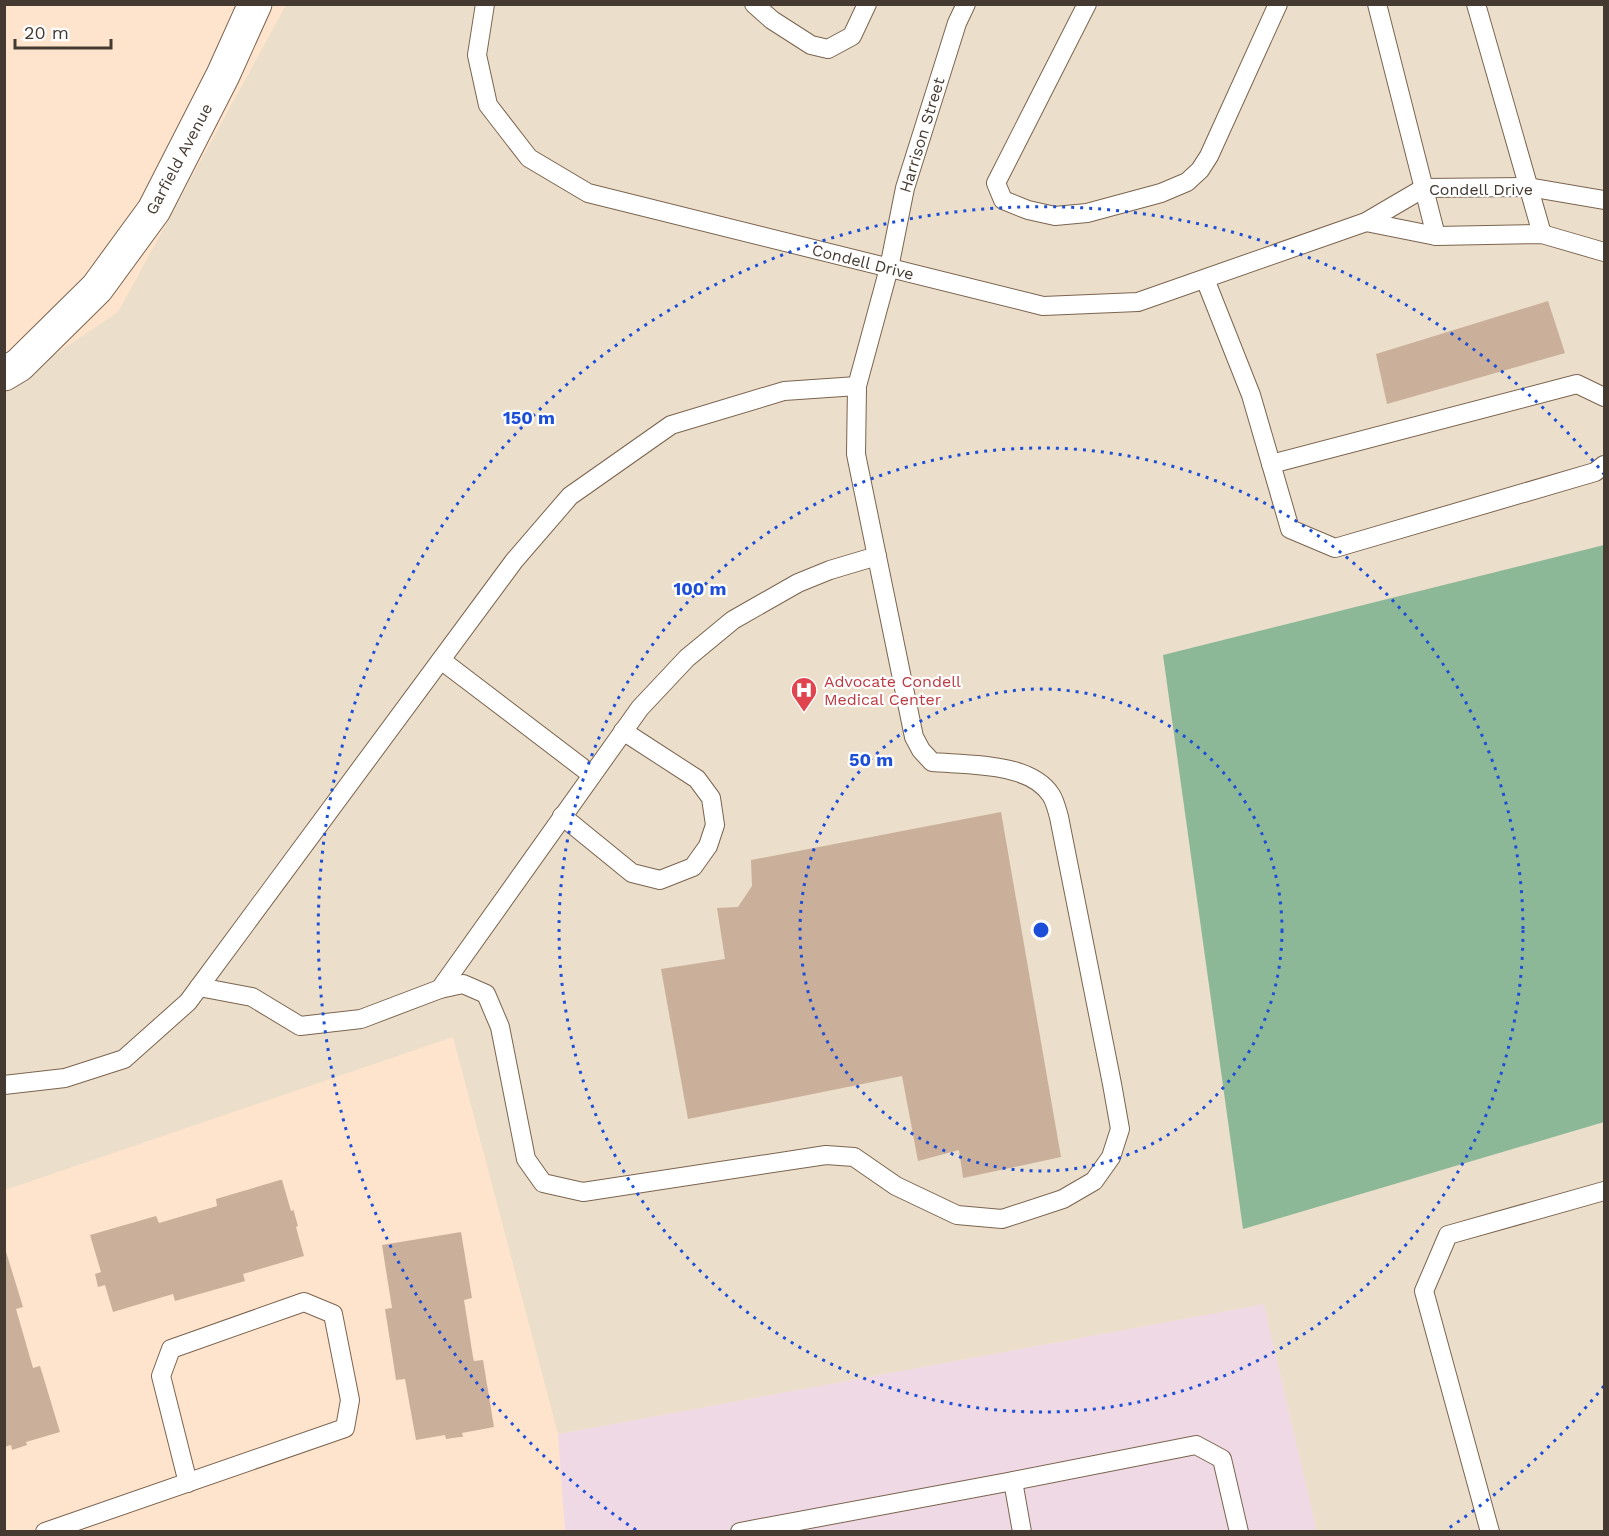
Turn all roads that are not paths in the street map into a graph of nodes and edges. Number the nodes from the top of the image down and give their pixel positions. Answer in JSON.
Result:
{"nodes":[{"id":1,"x":255,"y":4,"type":"edge"},
{"id":2,"x":485,"y":4,"type":"edge"},
{"id":3,"x":754,"y":4,"type":"edge"},
{"id":4,"x":867,"y":4,"type":"edge"},
{"id":5,"x":966,"y":4,"type":"edge"},
{"id":6,"x":1087,"y":4,"type":"edge"},
{"id":7,"x":1278,"y":4,"type":"edge"},
{"id":8,"x":1377,"y":4,"type":"edge"},
{"id":9,"x":1476,"y":4,"type":"edge"},
{"id":10,"x":1528,"y":187,"type":"junction"},
{"id":11,"x":1424,"y":188,"type":"junction"},
{"id":12,"x":1605,"y":200,"type":"edge"},
{"id":13,"x":1366,"y":222,"type":"junction"},
{"id":14,"x":1542,"y":234,"type":"junction"},
{"id":15,"x":1436,"y":236,"type":"junction"},
{"id":16,"x":1605,"y":252,"type":"edge"},
{"id":17,"x":888,"y":268,"type":"junction"},
{"id":18,"x":1205,"y":279,"type":"junction"},
{"id":19,"x":4,"y":374,"type":"edge"},
{"id":20,"x":857,"y":386,"type":"junction"},
{"id":21,"x":1605,"y":396,"type":"edge"},
{"id":22,"x":1271,"y":464,"type":"junction"},
{"id":23,"x":1605,"y":465,"type":"edge"},
{"id":24,"x":877,"y":556,"type":"junction"},
{"id":25,"x":441,"y":660,"type":"junction"},
{"id":26,"x":623,"y":731,"type":"junction"},
{"id":27,"x":592,"y":775,"type":"junction"},
{"id":28,"x":562,"y":816,"type":"junction"},
{"id":29,"x":199,"y":987,"type":"junction"},
{"id":30,"x":440,"y":989,"type":"junction"},
{"id":31,"x":4,"y":1086,"type":"edge"},
{"id":32,"x":1605,"y":1191,"type":"edge"},
{"id":33,"x":1013,"y":1481,"type":"junction"},
{"id":34,"x":188,"y":1483,"type":"junction"},
{"id":35,"x":45,"y":1532,"type":"edge"},
{"id":36,"x":740,"y":1532,"type":"edge"},
{"id":37,"x":1022,"y":1532,"type":"edge"},
{"id":38,"x":1239,"y":1532,"type":"edge"},
{"id":39,"x":1490,"y":1532,"type":"edge"}],
"edges":[{"from":1,"to":19,"type":"street","name":"Garfield Avenue"},
{"from":2,"to":17,"type":"lane","name":"Condell Drive"},
{"from":3,"to":4,"type":"lane"},
{"from":5,"to":17,"type":"lane","name":"Harrison Street"},
{"from":6,"to":7,"type":"lane"},
{"from":8,"to":11,"type":"lane"},
{"from":9,"to":10,"type":"lane"},
{"from":10,"to":11,"type":"lane","name":"Condell Drive"},
{"from":10,"to":12,"type":"lane","name":"Condell Drive"},
{"from":10,"to":14,"type":"lane"},
{"from":11,"to":13,"type":"lane","name":"Condell Drive"},
{"from":11,"to":15,"type":"lane"},
{"from":13,"to":15,"type":"lane"},
{"from":13,"to":18,"type":"lane","name":"Condell Drive"},
{"from":14,"to":15,"type":"lane"},
{"from":14,"to":16,"type":"lane"},
{"from":17,"to":18,"type":"lane","name":"Condell Drive"},
{"from":17,"to":20,"type":"lane","name":"Harrison Street"},
{"from":18,"to":22,"type":"lane"},
{"from":20,"to":24,"type":"lane","name":"Harrison Street"},
{"from":20,"to":25,"type":"lane"},
{"from":21,"to":22,"type":"lane"},
{"from":22,"to":23,"type":"lane"},
{"from":24,"to":26,"type":"lane"},
{"from":24,"to":30,"type":"lane","name":"Harrison Street"},
{"from":25,"to":27,"type":"lane"},
{"from":25,"to":29,"type":"lane"},
{"from":26,"to":27,"type":"lane"},
{"from":26,"to":28,"type":"lane"},
{"from":27,"to":28,"type":"lane"},
{"from":28,"to":30,"type":"lane"},
{"from":29,"to":30,"type":"lane","name":"Harrison Street"},
{"from":29,"to":31,"type":"lane"},
{"from":32,"to":39,"type":"lane"},
{"from":33,"to":36,"type":"lane"},
{"from":33,"to":37,"type":"lane"},
{"from":33,"to":38,"type":"lane"},
{"from":34,"to":34,"type":"lane"},
{"from":34,"to":35,"type":"lane"}]}
